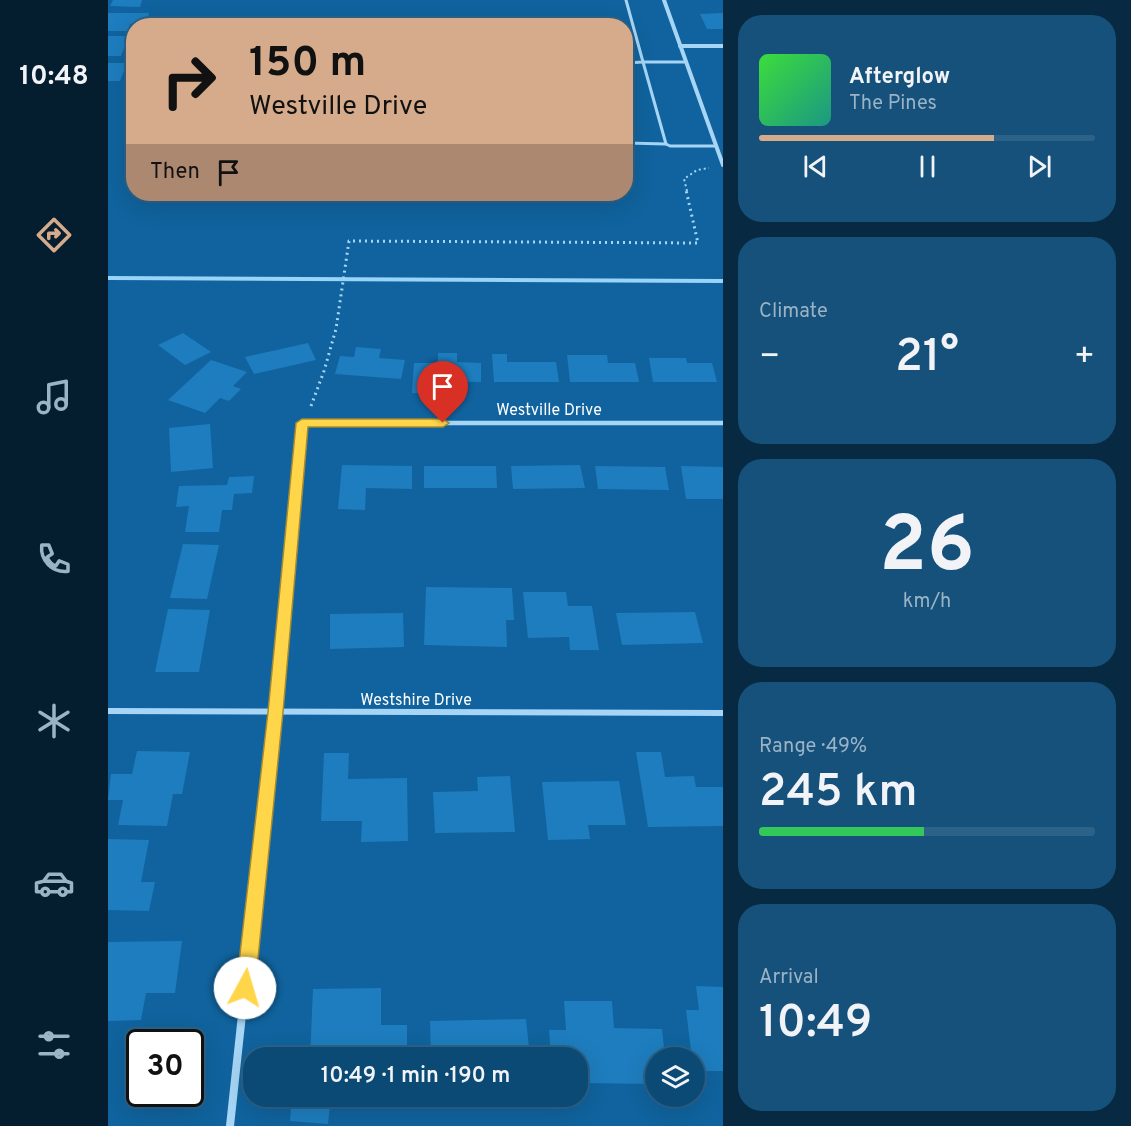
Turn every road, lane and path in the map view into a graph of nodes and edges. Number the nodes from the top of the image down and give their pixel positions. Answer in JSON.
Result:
{"nodes":[{"id":1,"x":626,"y":0,"type":"edge"},
{"id":2,"x":664,"y":0,"type":"edge"},
{"id":3,"x":631,"y":18,"type":"edge"},
{"id":4,"x":633,"y":24,"type":"edge"},
{"id":5,"x":680,"y":46,"type":"junction"},
{"id":6,"x":723,"y":46,"type":"edge"},
{"id":7,"x":644,"y":62,"type":"junction"},
{"id":8,"x":686,"y":62,"type":"junction"},
{"id":9,"x":633,"y":63,"type":"edge"},
{"id":10,"x":633,"y":143,"type":"edge"},
{"id":11,"x":666,"y":144,"type":"junction"},
{"id":12,"x":715,"y":146,"type":"junction"},
{"id":13,"x":722,"y":165,"type":"edge"},
{"id":14,"x":302,"y":423,"type":"junction"},
{"id":15,"x":723,"y":423,"type":"edge"},
{"id":16,"x":108,"y":711,"type":"edge"},
{"id":17,"x":275,"y":712,"type":"junction"},
{"id":18,"x":723,"y":713,"type":"edge"},
{"id":19,"x":230,"y":1126,"type":"edge"}],
"edges":[{"from":1,"to":3,"type":"lane"},
{"from":2,"to":5,"type":"street"},
{"from":4,"to":7,"type":"lane"},
{"from":5,"to":6,"type":"street"},
{"from":5,"to":8,"type":"street"},
{"from":7,"to":8,"type":"lane"},
{"from":7,"to":9,"type":"lane"},
{"from":7,"to":11,"type":"lane"},
{"from":8,"to":12,"type":"street"},
{"from":10,"to":11,"type":"lane"},
{"from":11,"to":12,"type":"lane"},
{"from":12,"to":13,"type":"street"},
{"from":13,"to":14,"type":"path"},
{"from":14,"to":15,"type":"street","name":"Westville Drive"},
{"from":14,"to":17,"type":"street"},
{"from":16,"to":17,"type":"street","name":"Westshire Drive"},
{"from":17,"to":18,"type":"street","name":"Westshire Drive"},
{"from":17,"to":19,"type":"street"}]}
